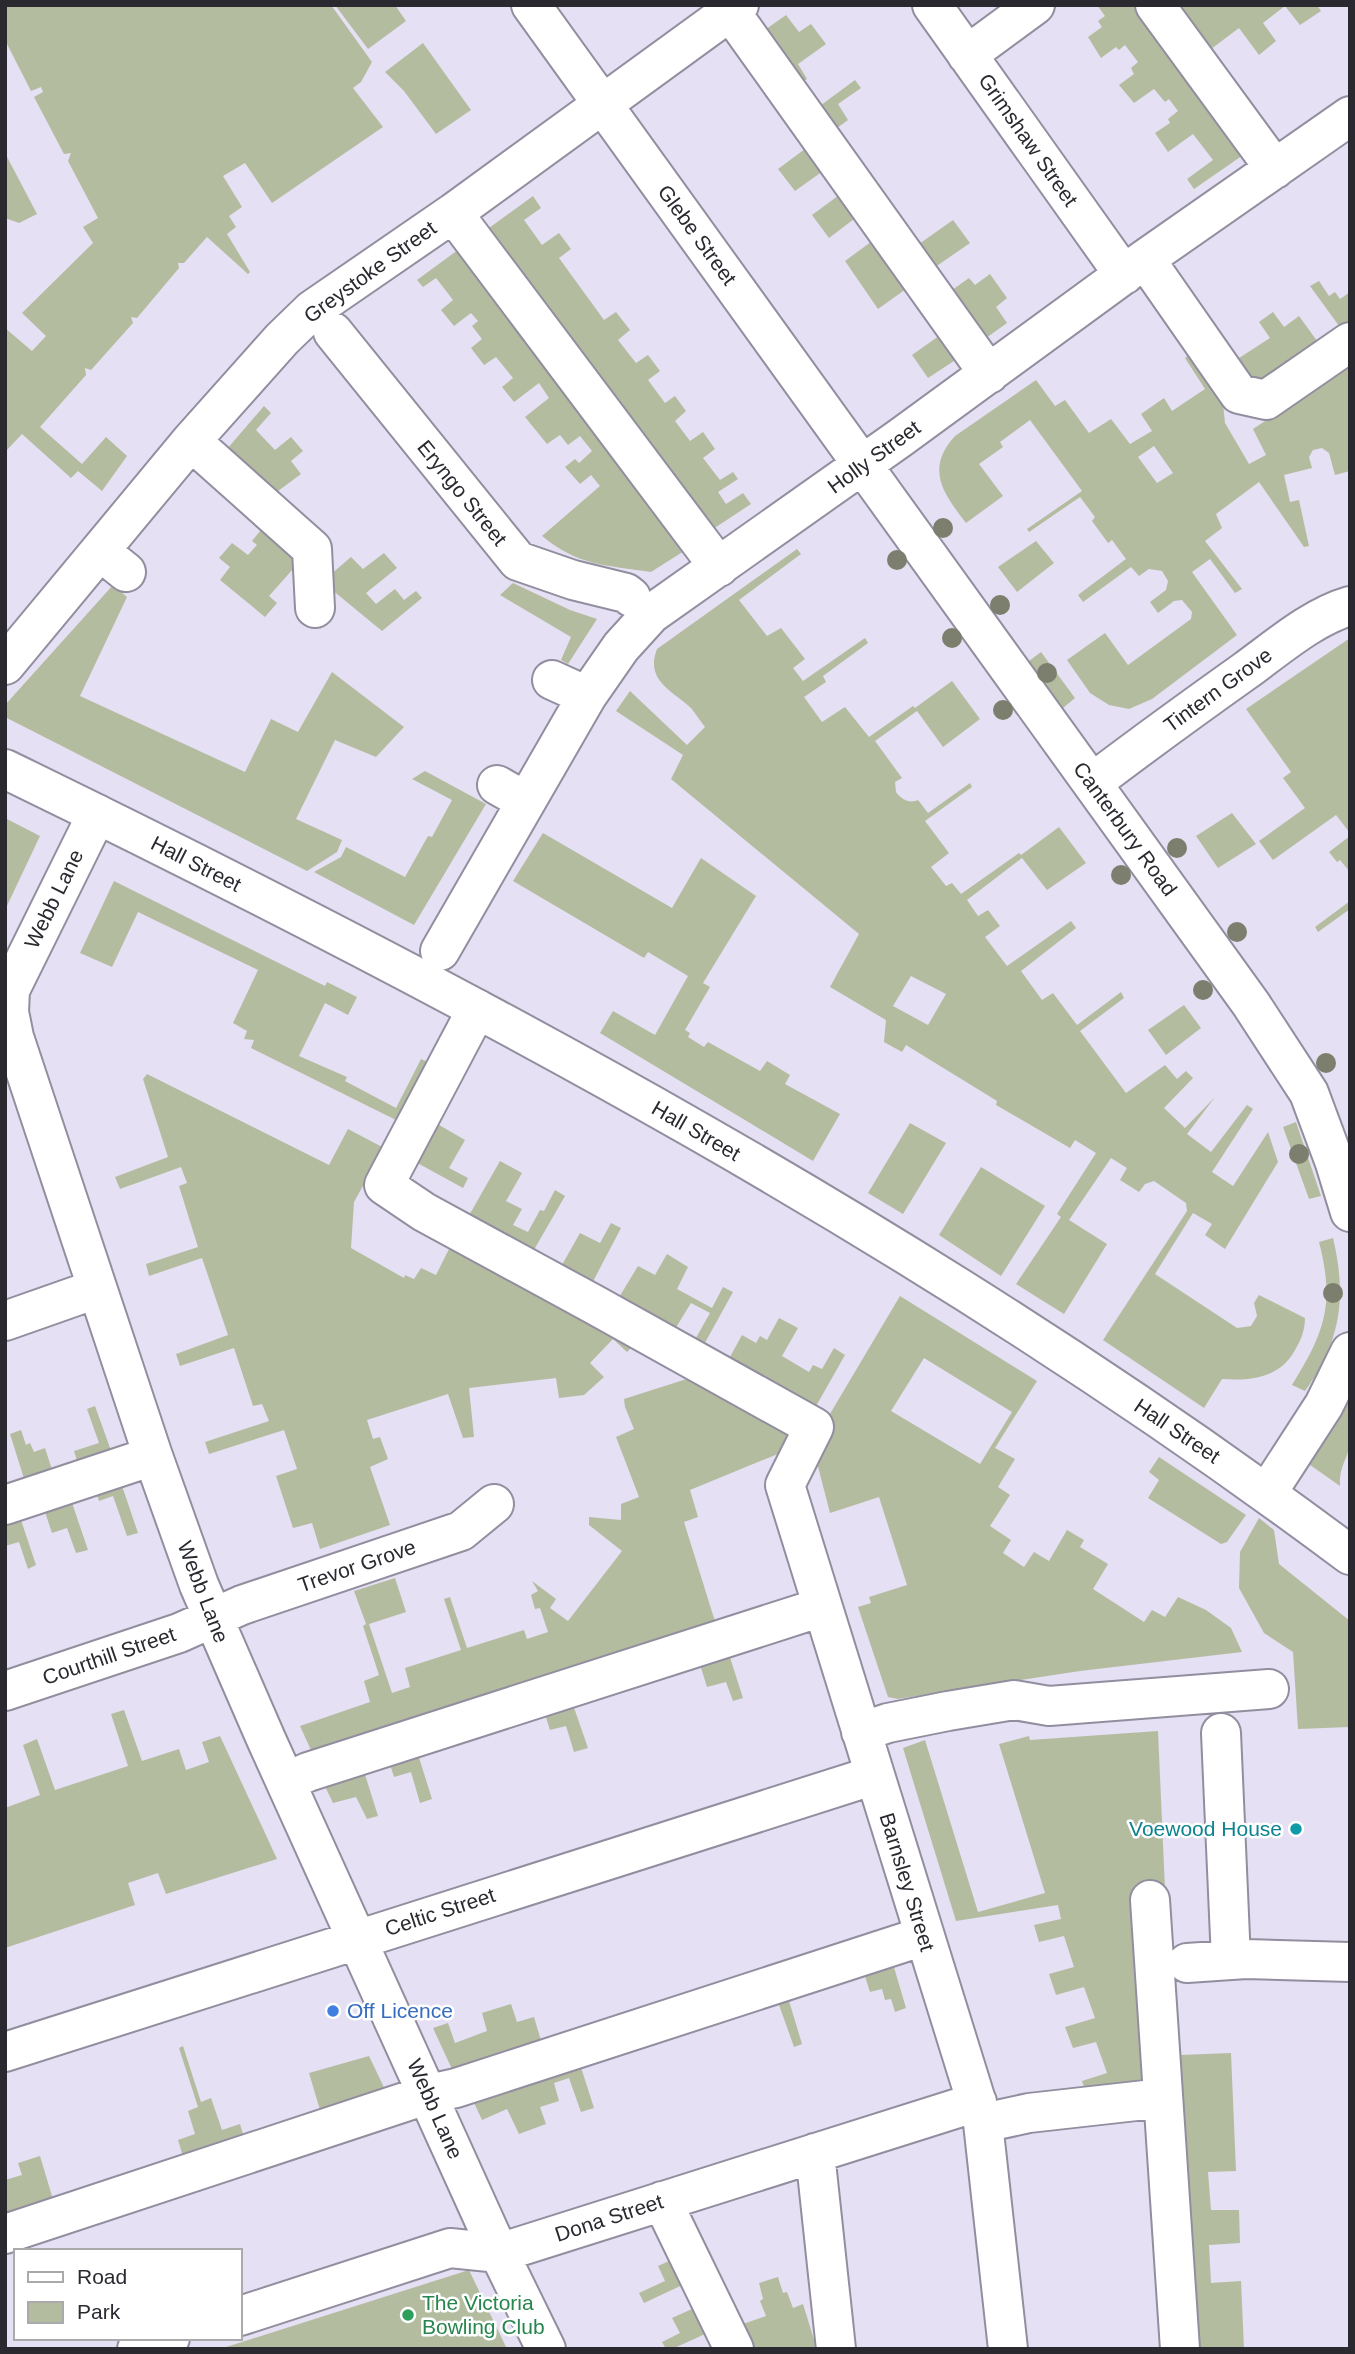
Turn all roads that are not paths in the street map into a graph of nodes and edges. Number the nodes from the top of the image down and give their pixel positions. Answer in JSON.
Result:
{"nodes":[{"id":1,"x":531,"y":5,"type":"edge"},
{"id":2,"x":932,"y":5,"type":"edge"},
{"id":3,"x":1035,"y":5,"type":"edge"},
{"id":4,"x":1155,"y":5,"type":"edge"},
{"id":5,"x":735,"y":8,"type":"edge"},
{"id":6,"x":967,"y":55,"type":"junction"},
{"id":7,"x":602,"y":103,"type":"junction"},
{"id":8,"x":1350,"y":116,"type":"edge"},
{"id":9,"x":1275,"y":169,"type":"junction"},
{"id":10,"x":453,"y":213,"type":"junction"},
{"id":11,"x":1134,"y":267,"type":"junction"},
{"id":12,"x":332,"y":332,"type":"dead end"},
{"id":13,"x":1350,"y":342,"type":"edge"},
{"id":14,"x":989,"y":374,"type":"junction"},
{"id":15,"x":191,"y":441,"type":"junction"},
{"id":16,"x":862,"y":466,"type":"junction"},
{"id":17,"x":719,"y":567,"type":"junction"},
{"id":18,"x":631,"y":597,"type":"dead end"},
{"id":19,"x":1350,"y":606,"type":"edge"},
{"id":20,"x":315,"y":608,"type":"dead end"},
{"id":21,"x":5,"y":665,"type":"edge"},
{"id":22,"x":552,"y":680,"type":"dead end"},
{"id":23,"x":587,"y":696,"type":"junction"},
{"id":24,"x":5,"y":769,"type":"edge"},
{"id":25,"x":1092,"y":783,"type":"junction"},
{"id":26,"x":97,"y":814,"type":"junction"},
{"id":27,"x":440,"y":951,"type":"dead end"},
{"id":28,"x":477,"y":1009,"type":"junction"},
{"id":29,"x":10,"y":1038,"type":"edge"},
{"id":30,"x":1350,"y":1212,"type":"edge"},
{"id":31,"x":96,"y":1289,"type":"junction"},
{"id":32,"x":5,"y":1321,"type":"edge"},
{"id":33,"x":1350,"y":1352,"type":"edge"},
{"id":34,"x":153,"y":1456,"type":"junction"},
{"id":35,"x":1267,"y":1493,"type":"junction"},
{"id":36,"x":494,"y":1504,"type":"dead end"},
{"id":37,"x":5,"y":1505,"type":"edge"},
{"id":38,"x":1350,"y":1555,"type":"edge"},
{"id":39,"x":822,"y":1607,"type":"junction"},
{"id":40,"x":212,"y":1617,"type":"junction"},
{"id":41,"x":1269,"y":1689,"type":"dead end"},
{"id":42,"x":5,"y":1691,"type":"edge"},
{"id":43,"x":861,"y":1732,"type":"junction"},
{"id":44,"x":1221,"y":1733,"type":"dead end"},
{"id":45,"x":875,"y":1775,"type":"junction"},
{"id":46,"x":286,"y":1782,"type":"junction"},
{"id":47,"x":1150,"y":1900,"type":"dead end"},
{"id":48,"x":924,"y":1936,"type":"junction"},
{"id":49,"x":358,"y":1938,"type":"junction"},
{"id":50,"x":1231,"y":1960,"type":"junction"},
{"id":51,"x":1350,"y":1962,"type":"edge"},
{"id":52,"x":1187,"y":1963,"type":"dead end"},
{"id":53,"x":5,"y":2052,"type":"edge"},
{"id":54,"x":429,"y":2094,"type":"junction"},
{"id":55,"x":1163,"y":2098,"type":"junction"},
{"id":56,"x":980,"y":2112,"type":"junction"},
{"id":57,"x":815,"y":2153,"type":"junction"},
{"id":58,"x":662,"y":2201,"type":"junction"},
{"id":59,"x":5,"y":2234,"type":"edge"},
{"id":60,"x":499,"y":2252,"type":"junction"},
{"id":61,"x":242,"y":2315,"type":"edge"},
{"id":62,"x":164,"y":2340,"type":"edge"},
{"id":63,"x":137,"y":2349,"type":"edge"},
{"id":64,"x":546,"y":2349,"type":"edge"},
{"id":65,"x":734,"y":2349,"type":"edge"},
{"id":66,"x":836,"y":2349,"type":"edge"},
{"id":67,"x":1008,"y":2349,"type":"edge"},
{"id":68,"x":1180,"y":2349,"type":"edge"}],
"edges":[{"from":1,"to":7,"type":"street","name":"Glebe Street"},
{"from":2,"to":6,"type":"street","name":"Grimshaw Street"},
{"from":3,"to":6,"type":"street"},
{"from":4,"to":9,"type":"street"},
{"from":5,"to":7,"type":"street","name":"Greystoke Street"},
{"from":5,"to":14,"type":"street"},
{"from":6,"to":11,"type":"street","name":"Grimshaw Street"},
{"from":7,"to":10,"type":"street","name":"Greystoke Street"},
{"from":7,"to":16,"type":"street","name":"Glebe Street"},
{"from":8,"to":9,"type":"street","name":"Holly Street"},
{"from":9,"to":11,"type":"street","name":"Holly Street"},
{"from":10,"to":15,"type":"street","name":"Greystoke Street"},
{"from":10,"to":17,"type":"street"},
{"from":11,"to":13,"type":"street","name":"Grimshaw Street"},
{"from":11,"to":14,"type":"street","name":"Holly Street"},
{"from":12,"to":18,"type":"street","name":"Eryngo Street"},
{"from":14,"to":16,"type":"street","name":"Holly Street"},
{"from":15,"to":20,"type":"street"},
{"from":15,"to":21,"type":"street","name":"Greystoke Street"},
{"from":16,"to":17,"type":"street","name":"Holly Street"},
{"from":16,"to":25,"type":"street","name":"Canterbury Road"},
{"from":17,"to":23,"type":"street","name":"Holly Street"},
{"from":19,"to":25,"type":"street","name":"Tintern Grove"},
{"from":22,"to":23,"type":"street"},
{"from":23,"to":27,"type":"street","name":"Holly Street"},
{"from":24,"to":26,"type":"street","name":"Hall Street"},
{"from":25,"to":30,"type":"street","name":"Canterbury Road"},
{"from":26,"to":28,"type":"street","name":"Hall Street"},
{"from":26,"to":29,"type":"street","name":"Webb Lane"},
{"from":28,"to":35,"type":"street","name":"Hall Street"},
{"from":28,"to":39,"type":"street","name":"Barnsley Street"},
{"from":29,"to":31,"type":"street","name":"Webb Lane"},
{"from":31,"to":32,"type":"street"},
{"from":31,"to":34,"type":"street","name":"Webb Lane"},
{"from":33,"to":35,"type":"street"},
{"from":34,"to":37,"type":"street"},
{"from":34,"to":40,"type":"street","name":"Webb Lane"},
{"from":35,"to":38,"type":"street","name":"Hall Street"},
{"from":36,"to":40,"type":"street","name":"Trevor Grove"},
{"from":39,"to":43,"type":"street","name":"Barnsley Street"},
{"from":39,"to":46,"type":"street"},
{"from":40,"to":42,"type":"street","name":"Courthill Street"},
{"from":40,"to":46,"type":"street","name":"Webb Lane"},
{"from":41,"to":43,"type":"street"},
{"from":43,"to":45,"type":"street","name":"Barnsley Street"},
{"from":44,"to":50,"type":"street"},
{"from":45,"to":48,"type":"street","name":"Barnsley Street"},
{"from":45,"to":49,"type":"street","name":"Celtic Street"},
{"from":46,"to":49,"type":"street","name":"Webb Lane"},
{"from":47,"to":55,"type":"street"},
{"from":48,"to":54,"type":"street"},
{"from":48,"to":56,"type":"street","name":"Barnsley Street"},
{"from":49,"to":53,"type":"street","name":"Celtic Street"},
{"from":49,"to":54,"type":"street","name":"Webb Lane"},
{"from":50,"to":51,"type":"street"},
{"from":50,"to":52,"type":"street"},
{"from":54,"to":59,"type":"street"},
{"from":54,"to":60,"type":"street","name":"Webb Lane"},
{"from":55,"to":56,"type":"street","name":"Dona Street"},
{"from":55,"to":68,"type":"street"},
{"from":56,"to":57,"type":"street","name":"Dona Street"},
{"from":56,"to":67,"type":"street","name":"Barnsley Street"},
{"from":57,"to":58,"type":"street","name":"Dona Street"},
{"from":57,"to":66,"type":"street"},
{"from":58,"to":60,"type":"street","name":"Dona Street"},
{"from":58,"to":65,"type":"street"},
{"from":60,"to":61,"type":"street","name":"Dona Street"},
{"from":60,"to":64,"type":"street","name":"Webb Lane"},
{"from":62,"to":63,"type":"street"}]}
